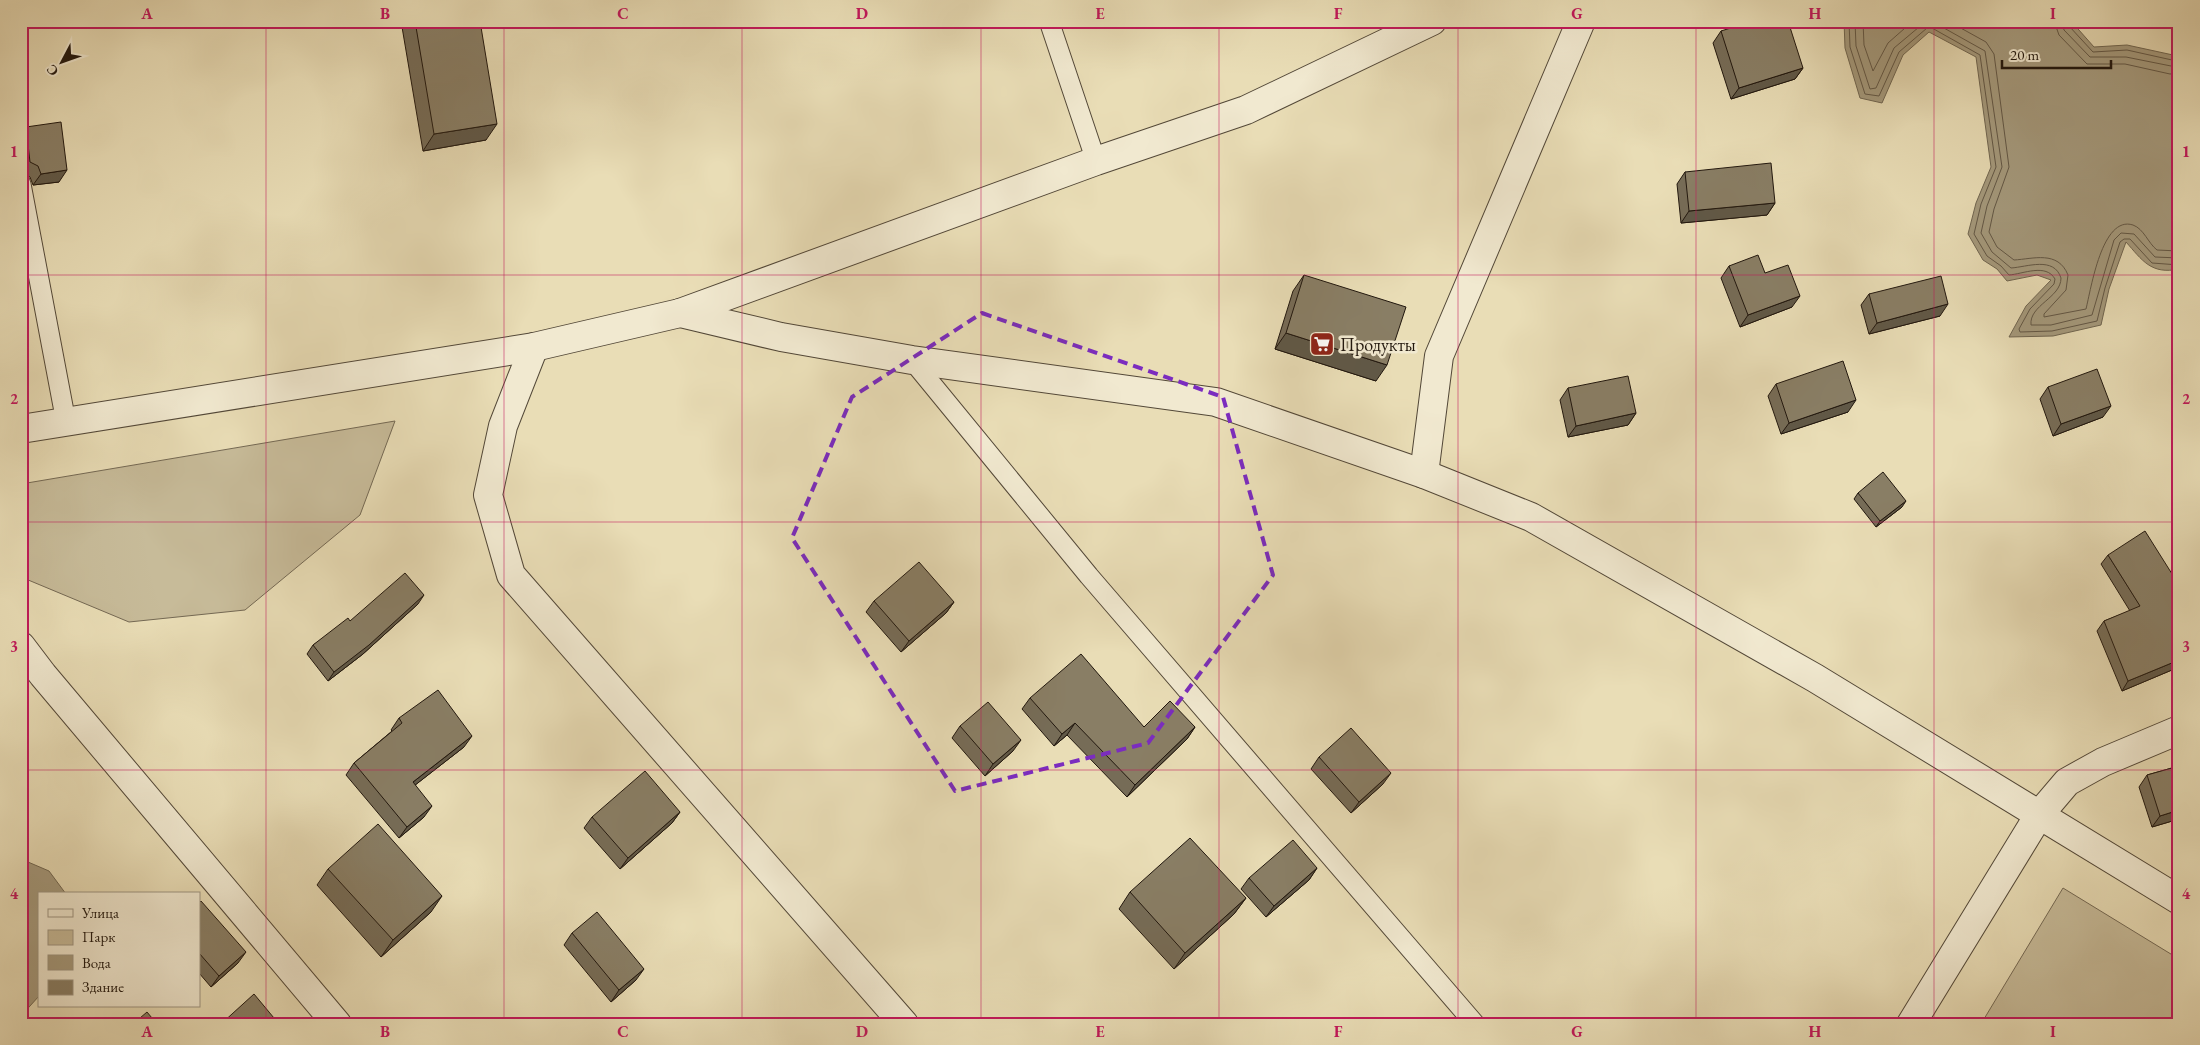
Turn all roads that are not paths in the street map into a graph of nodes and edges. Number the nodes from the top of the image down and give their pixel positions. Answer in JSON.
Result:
{"nodes":[{"id":1,"x":1049,"y":21,"type":"edge"},
{"id":2,"x":1432,"y":21,"type":"edge"},
{"id":3,"x":1581,"y":21,"type":"edge"},
{"id":4,"x":1096,"y":160,"type":"junction"},
{"id":5,"x":21,"y":184,"type":"edge"},
{"id":6,"x":680,"y":313,"type":"junction"},
{"id":7,"x":534,"y":347,"type":"junction"},
{"id":8,"x":912,"y":360,"type":"junction"},
{"id":9,"x":66,"y":422,"type":"junction"},
{"id":10,"x":21,"y":429,"type":"edge"},
{"id":11,"x":1424,"y":474,"type":"junction"},
{"id":12,"x":21,"y":646,"type":"edge"},
{"id":13,"x":2179,"y":730,"type":"edge"},
{"id":14,"x":2039,"y":815,"type":"junction"},
{"id":15,"x":2179,"y":900,"type":"edge"},
{"id":16,"x":336,"y":1024,"type":"edge"},
{"id":17,"x":904,"y":1024,"type":"edge"},
{"id":18,"x":1474,"y":1024,"type":"edge"},
{"id":19,"x":1912,"y":1024,"type":"edge"}],
"edges":[{"from":1,"to":4,"type":"lane"},
{"from":2,"to":4,"type":"street"},
{"from":3,"to":11,"type":"street"},
{"from":4,"to":6,"type":"street"},
{"from":5,"to":9,"type":"lane"},
{"from":6,"to":7,"type":"street"},
{"from":6,"to":8,"type":"street"},
{"from":7,"to":9,"type":"street"},
{"from":7,"to":17,"type":"street"},
{"from":8,"to":11,"type":"street"},
{"from":8,"to":18,"type":"lane"},
{"from":9,"to":10,"type":"street"},
{"from":11,"to":14,"type":"street"},
{"from":12,"to":16,"type":"street"},
{"from":13,"to":14,"type":"street"},
{"from":14,"to":15,"type":"street"},
{"from":14,"to":19,"type":"street"}]}
